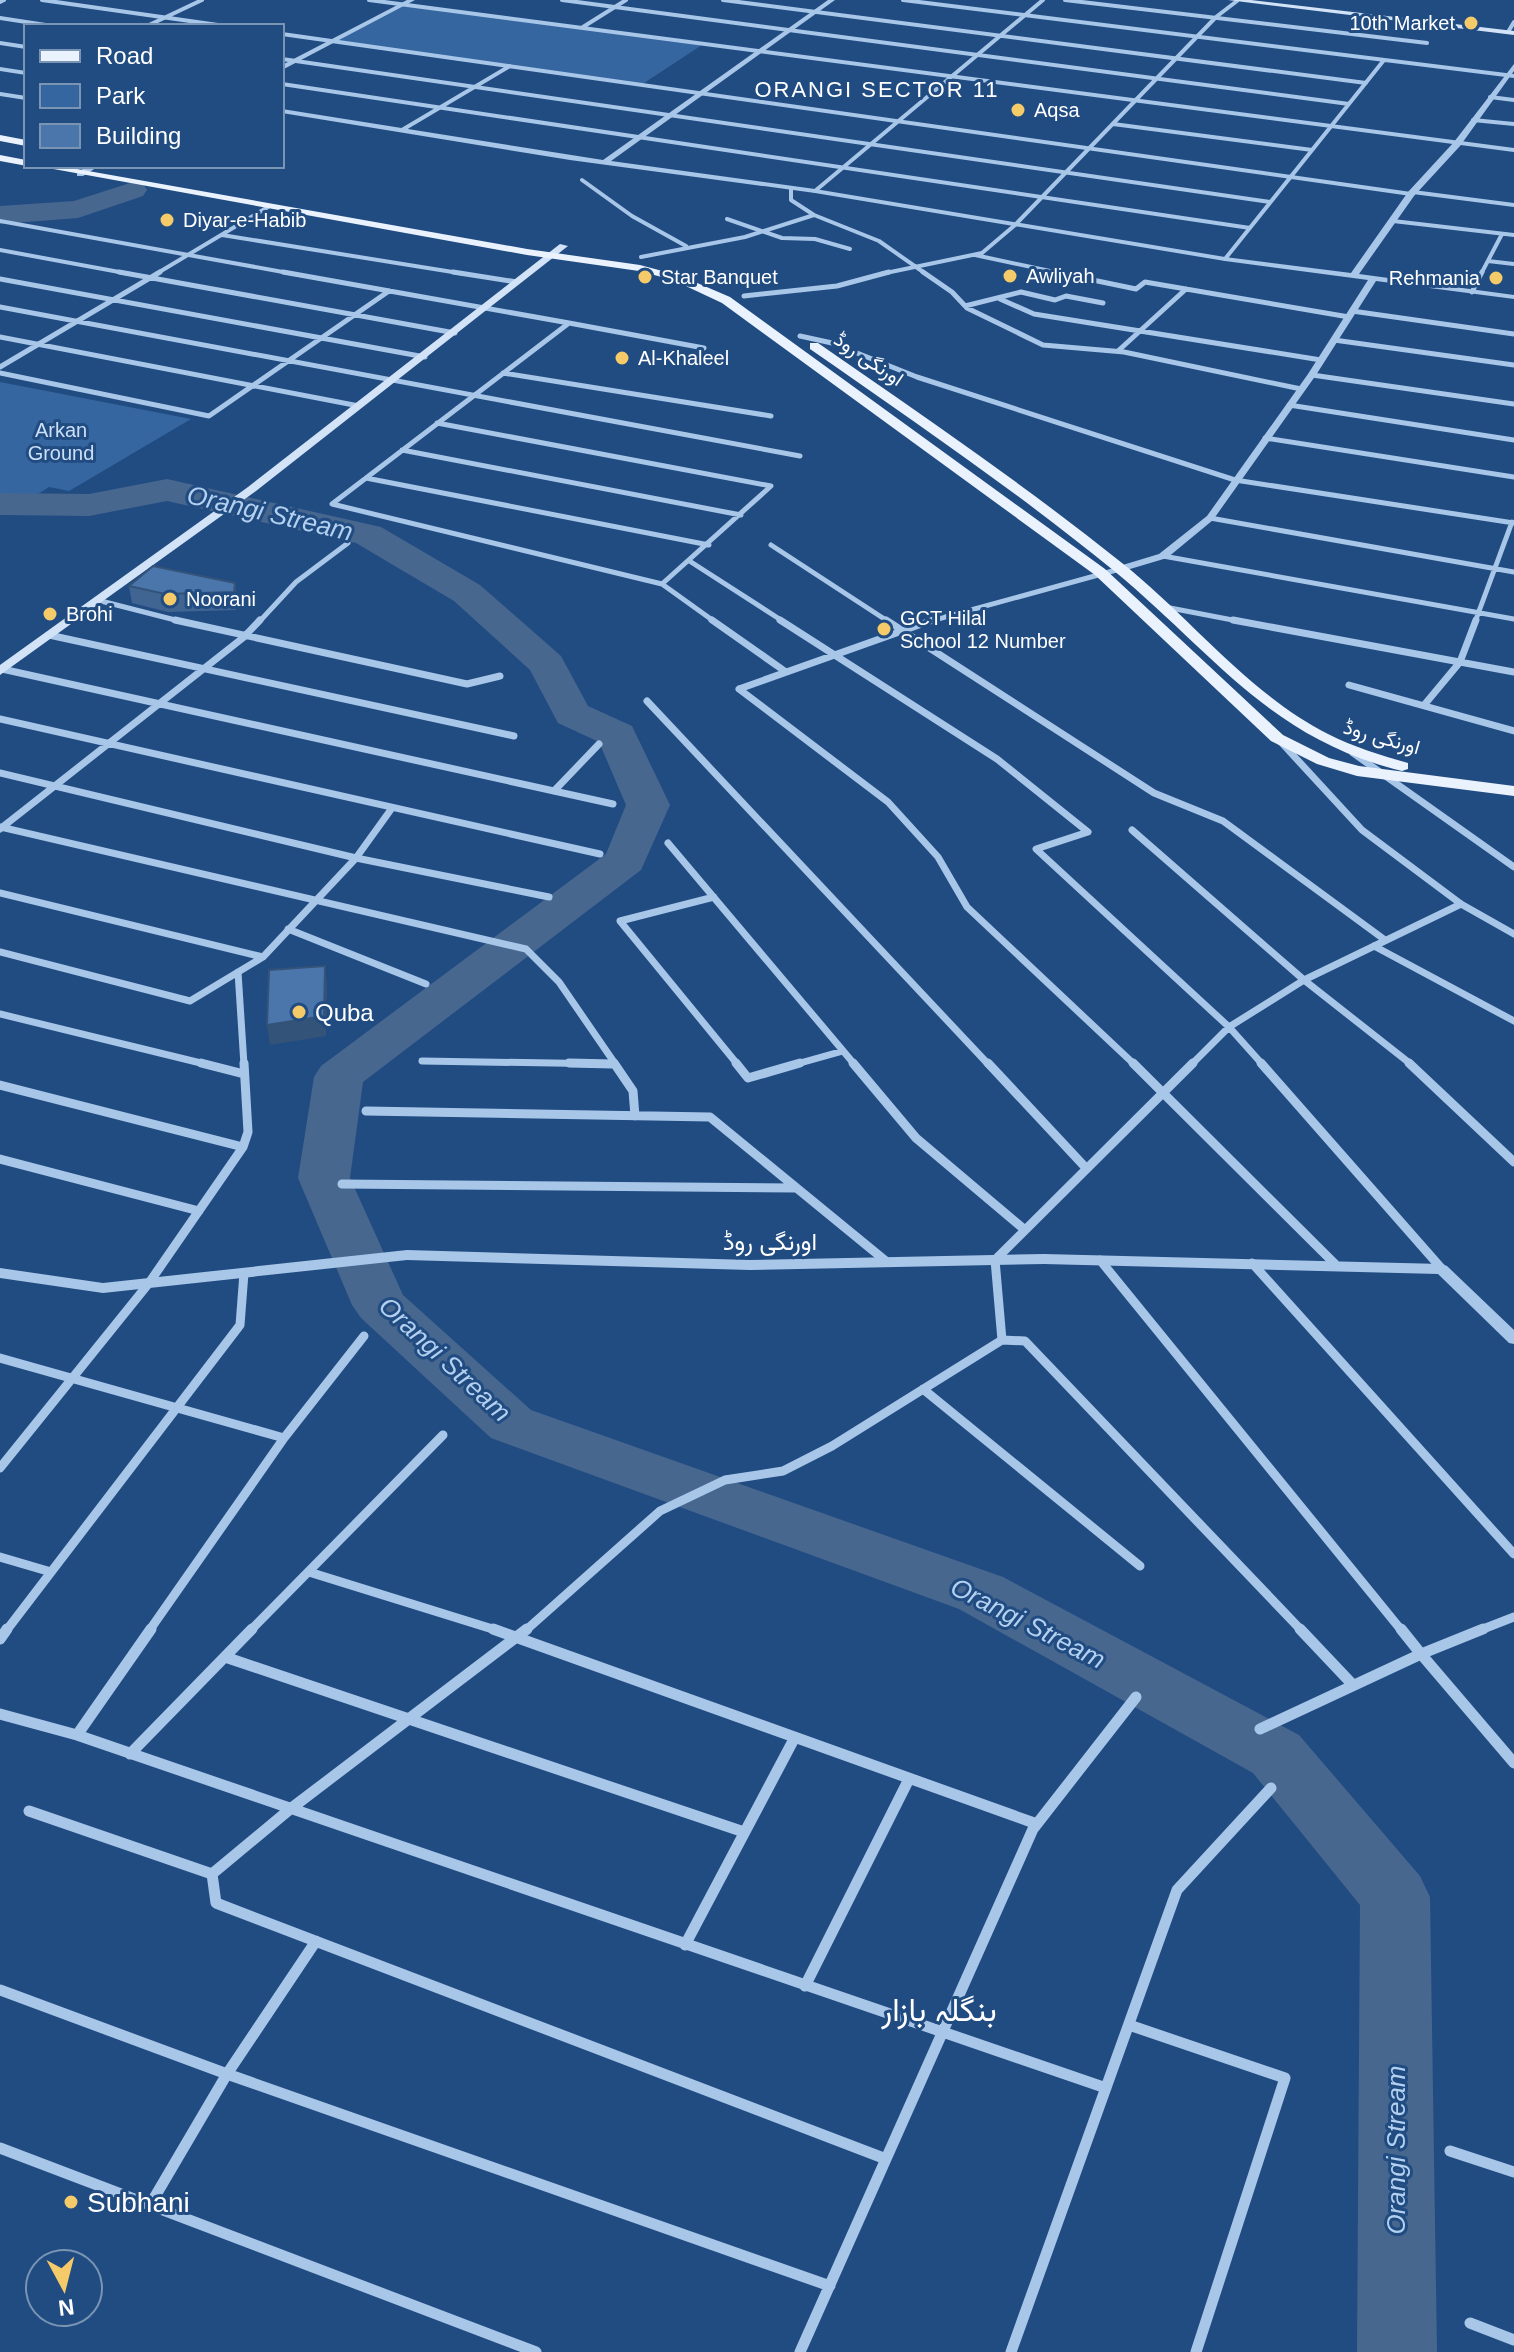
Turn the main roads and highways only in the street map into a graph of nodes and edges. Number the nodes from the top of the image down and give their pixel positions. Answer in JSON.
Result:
{"nodes":[{"id":1,"x":1235,"y":0,"type":"edge"},
{"id":2,"x":1267,"y":0,"type":"edge"},
{"id":3,"x":1487,"y":29,"type":"junction"},
{"id":4,"x":1511,"y":32,"type":"edge"},
{"id":5,"x":0,"y":138,"type":"edge"},
{"id":6,"x":24,"y":143,"type":"edge"},
{"id":7,"x":0,"y":158,"type":"edge"},
{"id":8,"x":24,"y":163,"type":"edge"},
{"id":9,"x":52,"y":168,"type":"edge"},
{"id":10,"x":119,"y":168,"type":"edge"},
{"id":11,"x":557,"y":250,"type":"junction"},
{"id":12,"x":1,"y":670,"type":"edge"},
{"id":13,"x":1514,"y":778,"type":"edge"},
{"id":14,"x":1514,"y":791,"type":"edge"}],
"edges":[{"from":1,"to":3,"type":"main road"},
{"from":2,"to":3,"type":"main road"},
{"from":3,"to":4,"type":"main road"},
{"from":5,"to":6,"type":"main road"},
{"from":7,"to":8,"type":"main road"},
{"from":9,"to":11,"type":"main road"},
{"from":10,"to":11,"type":"main road","name":"اورنگی روڈ"},
{"from":11,"to":12,"type":"main road"},
{"from":11,"to":13,"type":"main road","name":"اورنگی روڈ"},
{"from":11,"to":14,"type":"main road"}]}
